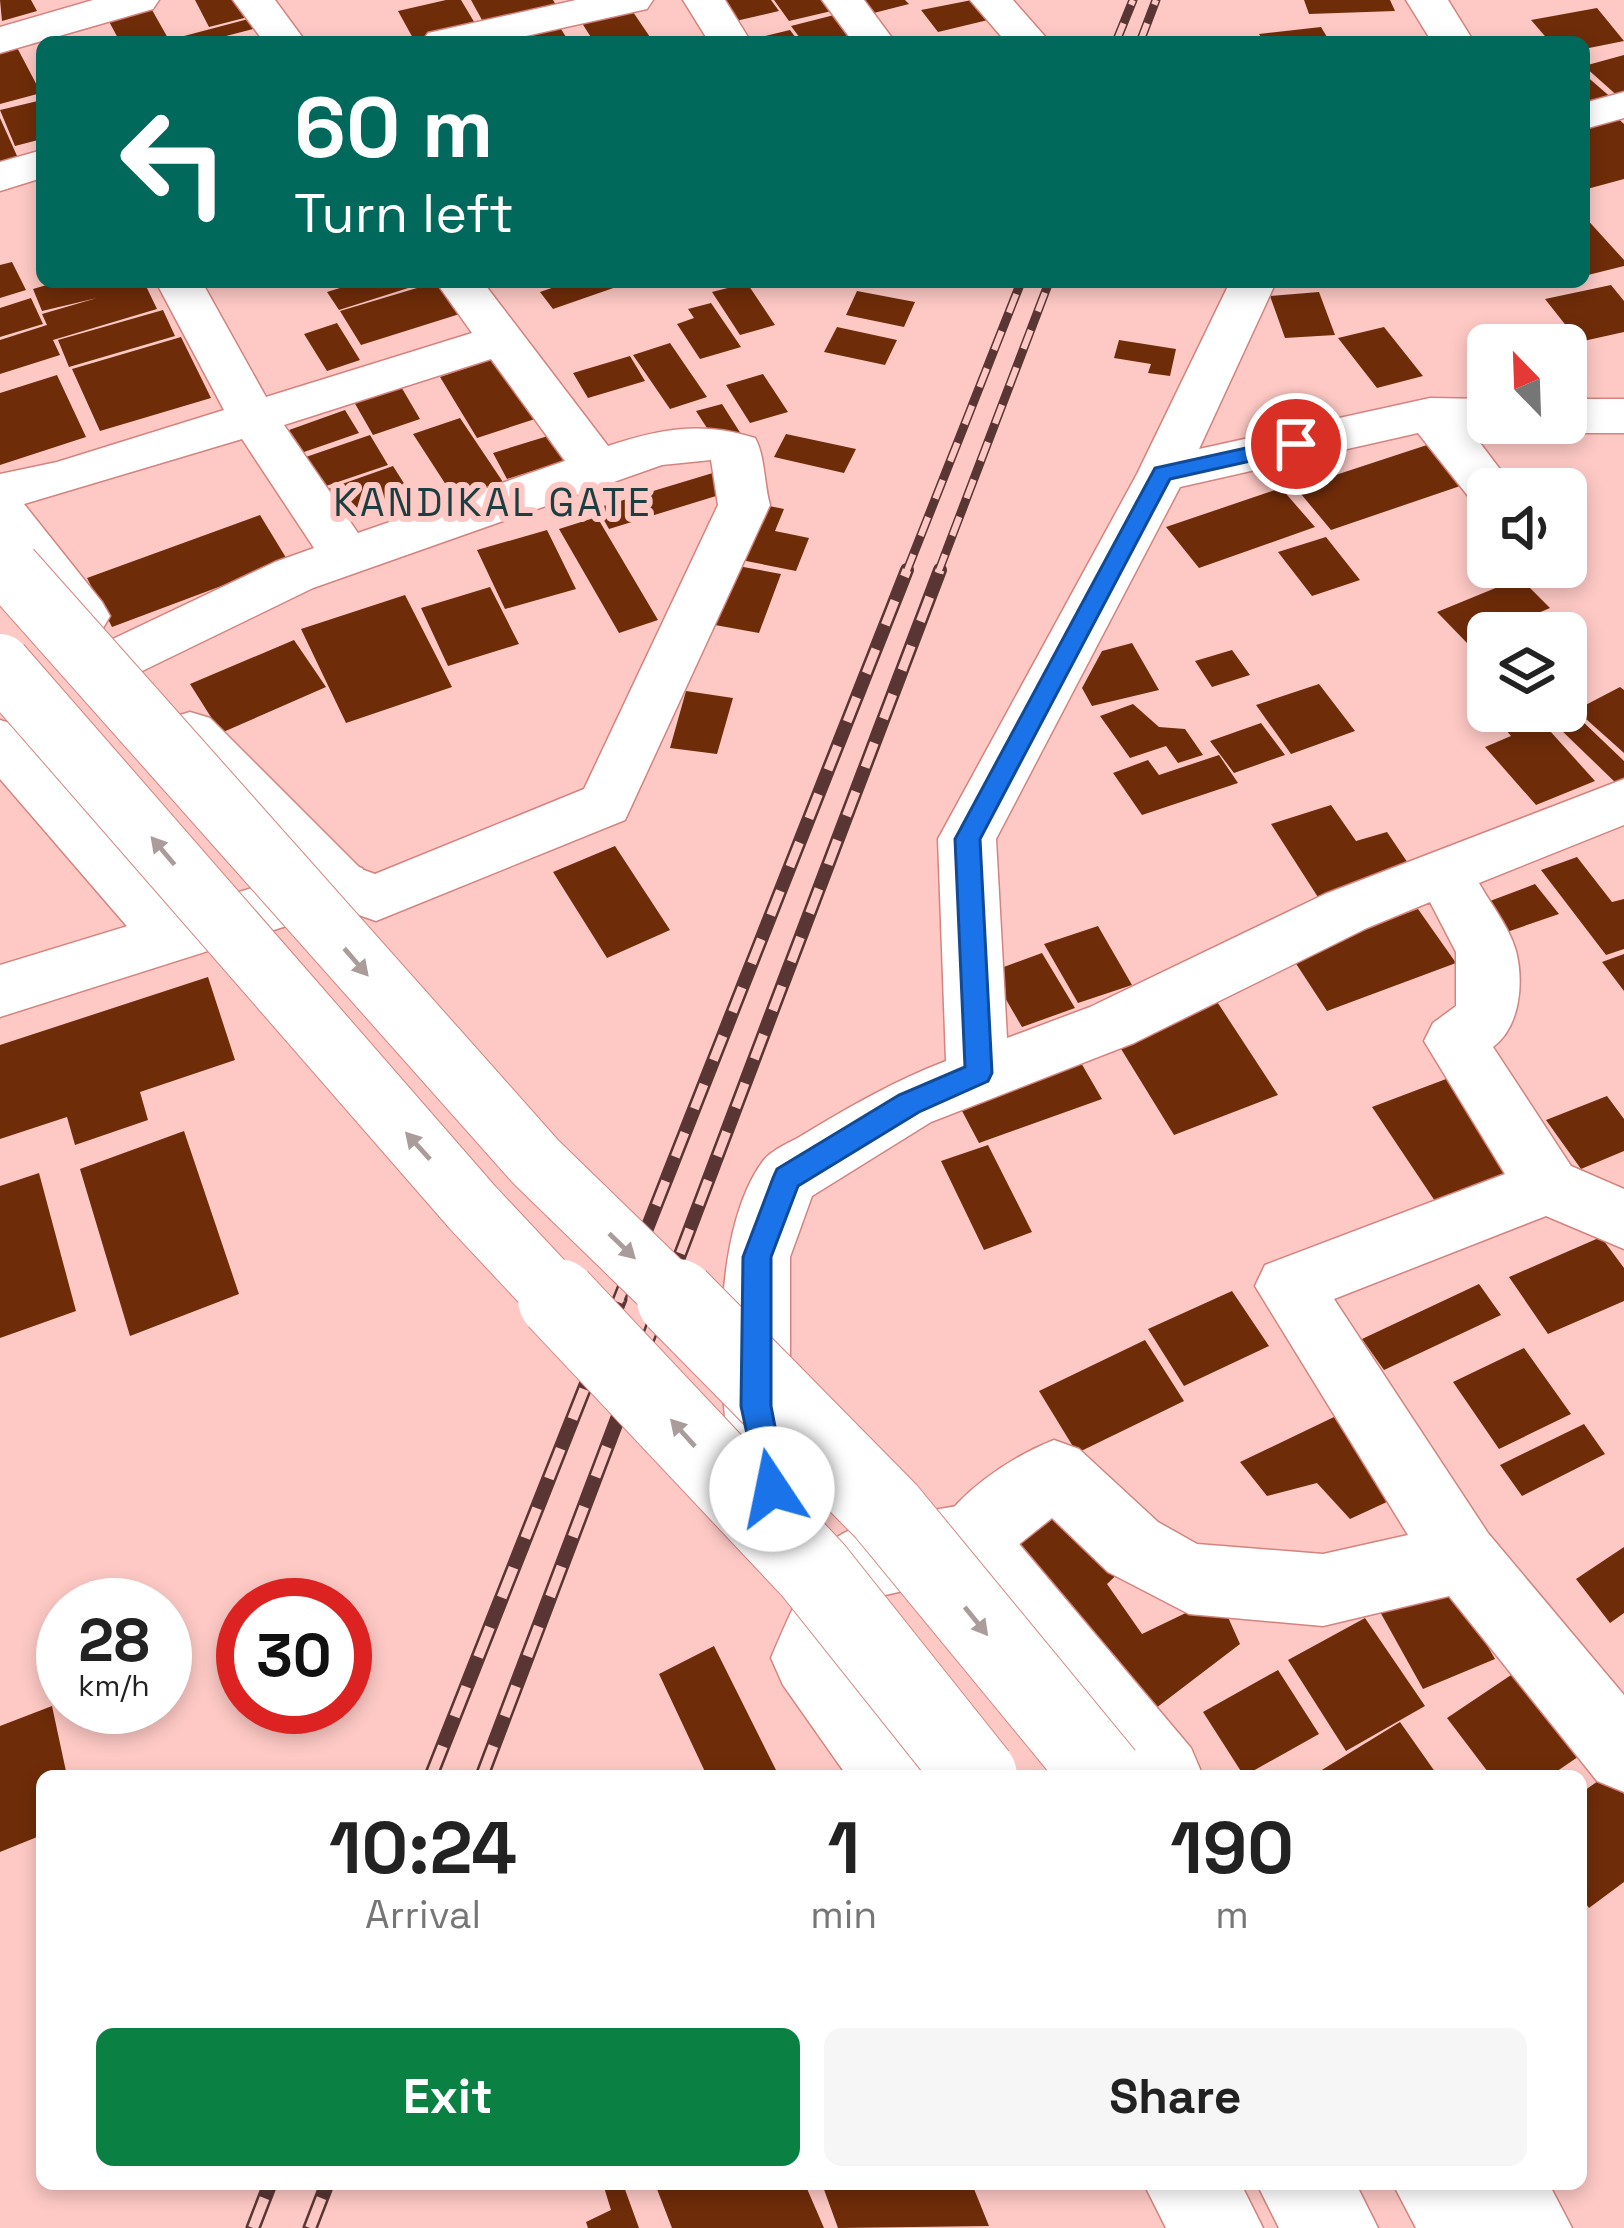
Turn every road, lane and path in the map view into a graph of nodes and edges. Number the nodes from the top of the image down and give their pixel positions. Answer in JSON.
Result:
{"nodes":[{"id":1,"x":138,"y":0,"type":"edge"},
{"id":2,"x":254,"y":0,"type":"edge"},
{"id":3,"x":632,"y":0,"type":"edge"},
{"id":4,"x":704,"y":0,"type":"edge"},
{"id":5,"x":843,"y":0,"type":"edge"},
{"id":6,"x":991,"y":0,"type":"edge"},
{"id":7,"x":1426,"y":0,"type":"edge"},
{"id":8,"x":565,"y":19,"type":"edge"},
{"id":9,"x":281,"y":36,"type":"edge"},
{"id":10,"x":475,"y":36,"type":"edge"},
{"id":11,"x":726,"y":36,"type":"edge"},
{"id":12,"x":870,"y":36,"type":"edge"},
{"id":13,"x":1024,"y":36,"type":"edge"},
{"id":14,"x":1449,"y":36,"type":"edge"},
{"id":15,"x":0,"y":40,"type":"edge"},
{"id":16,"x":1624,"y":105,"type":"edge"},
{"id":17,"x":1590,"y":114,"type":"edge"},
{"id":18,"x":36,"y":165,"type":"edge"},
{"id":19,"x":0,"y":177,"type":"edge"},
{"id":20,"x":182,"y":288,"type":"edge"},
{"id":21,"x":462,"y":288,"type":"edge"},
{"id":22,"x":1250,"y":288,"type":"edge"},
{"id":23,"x":500,"y":340,"type":"junction"},
{"id":24,"x":1430,"y":414,"type":"junction"},
{"id":25,"x":251,"y":415,"type":"junction"},
{"id":26,"x":1467,"y":415,"type":"edge"},
{"id":27,"x":1587,"y":416,"type":"edge"},
{"id":28,"x":1624,"y":416,"type":"edge"},
{"id":29,"x":597,"y":468,"type":"junction"},
{"id":30,"x":1473,"y":468,"type":"edge"},
{"id":31,"x":1162,"y":474,"type":"junction"},
{"id":32,"x":0,"y":492,"type":"edge"},
{"id":33,"x":0,"y":509,"type":"edge"},
{"id":34,"x":0,"y":559,"type":"edge"},
{"id":35,"x":348,"y":559,"type":"junction"},
{"id":36,"x":117,"y":660,"type":"junction"},
{"id":37,"x":0,"y":665,"type":"edge"},
{"id":38,"x":0,"y":741,"type":"edge"},
{"id":39,"x":1624,"y":801,"type":"edge"},
{"id":40,"x":1443,"y":872,"type":"junction"},
{"id":41,"x":340,"y":885,"type":"junction"},
{"id":42,"x":171,"y":936,"type":"junction"},
{"id":43,"x":0,"y":991,"type":"edge"},
{"id":44,"x":978,"y":1073,"type":"junction"},
{"id":45,"x":1548,"y":1186,"type":"junction"},
{"id":46,"x":1624,"y":1220,"type":"edge"},
{"id":47,"x":968,"y":1540,"type":"junction"},
{"id":48,"x":1463,"y":1558,"type":"junction"},
{"id":49,"x":810,"y":1658,"type":"junction"},
{"id":50,"x":1624,"y":1754,"type":"edge"},
{"id":51,"x":891,"y":1770,"type":"edge"},
{"id":52,"x":972,"y":1770,"type":"edge"},
{"id":53,"x":1099,"y":1770,"type":"edge"},
{"id":54,"x":1157,"y":1770,"type":"edge"},
{"id":55,"x":1192,"y":2190,"type":"edge"},
{"id":56,"x":1306,"y":2190,"type":"edge"},
{"id":57,"x":1442,"y":2190,"type":"edge"},
{"id":58,"x":1498,"y":2190,"type":"edge"},
{"id":59,"x":1220,"y":2228,"type":"edge"},
{"id":60,"x":1334,"y":2228,"type":"edge"},
{"id":61,"x":1471,"y":2228,"type":"edge"},
{"id":62,"x":1528,"y":2228,"type":"edge"}],
"edges":[{"from":1,"to":15,"type":"street"},
{"from":2,"to":9,"type":"street"},
{"from":3,"to":8,"type":"street"},
{"from":4,"to":11,"type":"street"},
{"from":5,"to":12,"type":"street"},
{"from":6,"to":13,"type":"street"},
{"from":7,"to":14,"type":"street"},
{"from":8,"to":10,"type":"street"},
{"from":16,"to":17,"type":"street"},
{"from":18,"to":19,"type":"street"},
{"from":20,"to":25,"type":"street"},
{"from":21,"to":23,"type":"street"},
{"from":22,"to":31,"type":"street"},
{"from":23,"to":25,"type":"street"},
{"from":23,"to":29,"type":"street"},
{"from":24,"to":26,"type":"street"},
{"from":24,"to":30,"type":"street"},
{"from":24,"to":31,"type":"street"},
{"from":25,"to":32,"type":"street"},
{"from":25,"to":35,"type":"street"},
{"from":27,"to":28,"type":"street"},
{"from":29,"to":35,"type":"street"},
{"from":29,"to":41,"type":"street"},
{"from":31,"to":44,"type":"street"},
{"from":33,"to":36,"type":"street"},
{"from":34,"to":53,"type":"main road","one_way":true,"bridge":true},
{"from":35,"to":36,"type":"street"},
{"from":36,"to":41,"type":"street"},
{"from":52,"to":37,"type":"main road","one_way":true,"bridge":true},
{"from":38,"to":42,"type":"street"},
{"from":39,"to":40,"type":"street"},
{"from":40,"to":44,"type":"street"},
{"from":40,"to":45,"type":"street"},
{"from":41,"to":42,"type":"main road"},
{"from":42,"to":43,"type":"main road"},
{"from":44,"to":49,"type":"street"},
{"from":45,"to":46,"type":"street"},
{"from":45,"to":48,"type":"street"},
{"from":47,"to":48,"type":"street"},
{"from":47,"to":49,"type":"main road"},
{"from":47,"to":54,"type":"main road"},
{"from":48,"to":50,"type":"street"},
{"from":49,"to":51,"type":"main road"},
{"from":55,"to":59,"type":"main road"},
{"from":56,"to":60,"type":"main road"},
{"from":57,"to":61,"type":"main road"},
{"from":58,"to":62,"type":"main road"}]}
